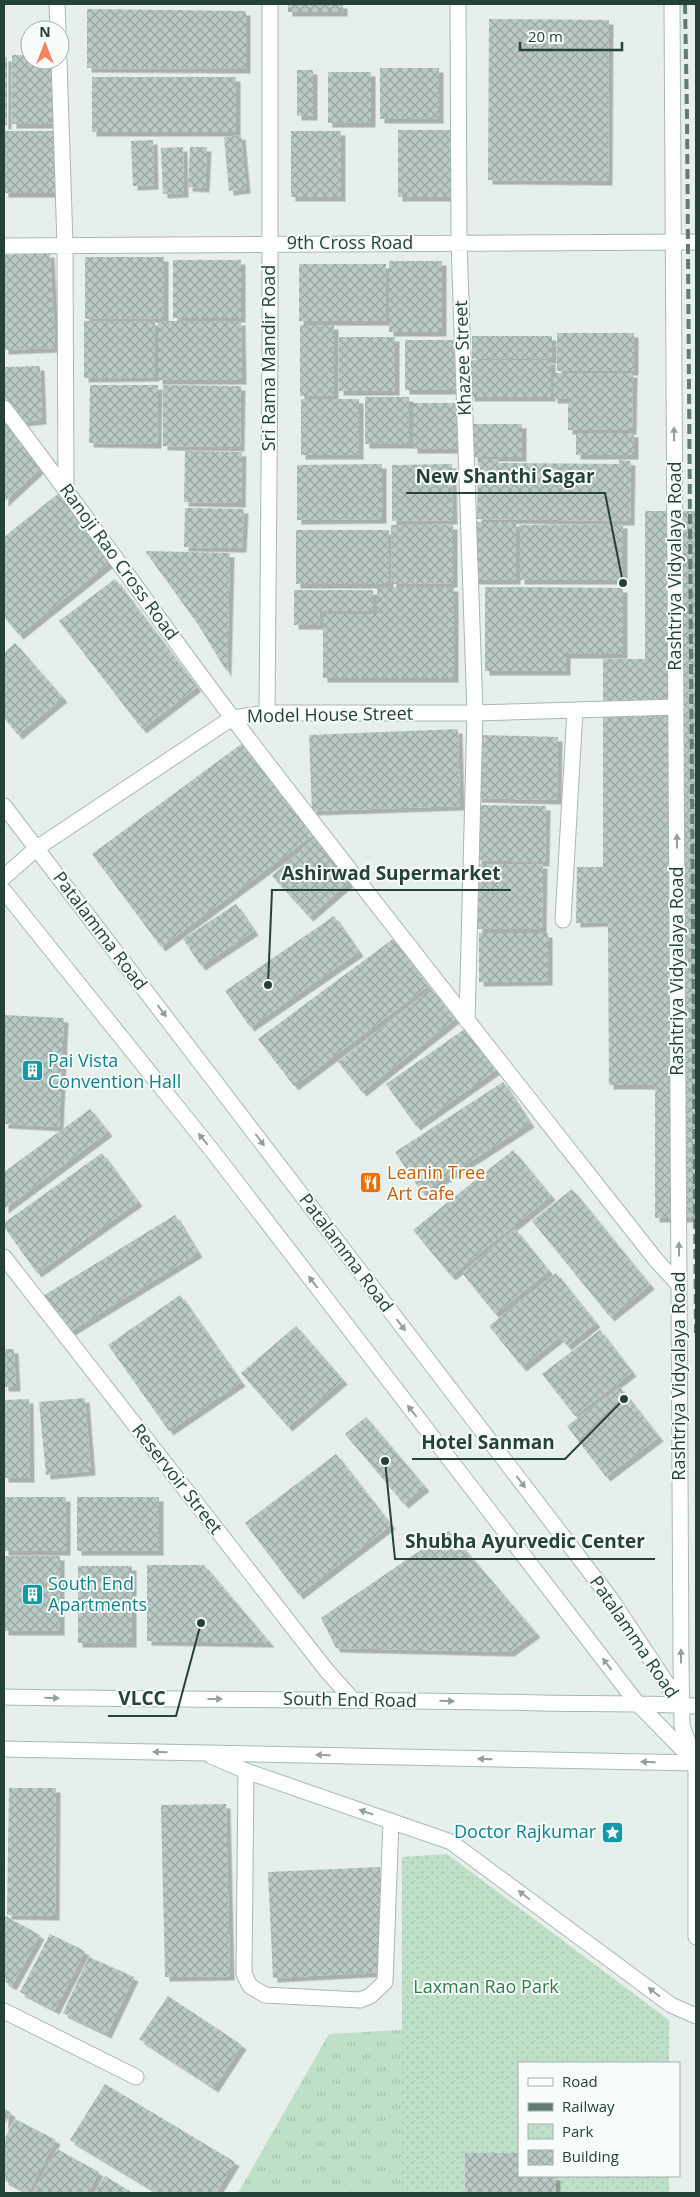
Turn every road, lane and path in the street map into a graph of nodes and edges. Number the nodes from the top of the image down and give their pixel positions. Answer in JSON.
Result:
{"nodes":[{"id":1,"x":57,"y":4,"type":"edge"},
{"id":2,"x":270,"y":4,"type":"edge"},
{"id":3,"x":458,"y":4,"type":"edge"},
{"id":4,"x":672,"y":4,"type":"edge"},
{"id":5,"x":58,"y":20,"type":"edge"},
{"id":6,"x":59,"y":70,"type":"edge"},
{"id":7,"x":459,"y":242,"type":"junction"},
{"id":8,"x":673,"y":242,"type":"junction"},
{"id":9,"x":696,"y":242,"type":"edge"},
{"id":10,"x":270,"y":244,"type":"junction"},
{"id":11,"x":65,"y":245,"type":"junction"},
{"id":12,"x":4,"y":246,"type":"edge"},
{"id":13,"x":4,"y":408,"type":"edge"},
{"id":14,"x":66,"y":488,"type":"junction"},
{"id":15,"x":676,"y":707,"type":"junction"},
{"id":16,"x":575,"y":710,"type":"junction"},
{"id":17,"x":475,"y":712,"type":"junction"},
{"id":18,"x":267,"y":713,"type":"junction"},
{"id":19,"x":232,"y":718,"type":"junction"},
{"id":20,"x":4,"y":806,"type":"edge"},
{"id":21,"x":37,"y":848,"type":"junction"},
{"id":22,"x":4,"y":877,"type":"edge"},
{"id":23,"x":4,"y":891,"type":"edge"},
{"id":24,"x":563,"y":920,"type":"dead end"},
{"id":25,"x":467,"y":1021,"type":"junction"},
{"id":26,"x":4,"y":1257,"type":"edge"},
{"id":27,"x":679,"y":1285,"type":"junction"},
{"id":28,"x":4,"y":1697,"type":"edge"},
{"id":29,"x":352,"y":1700,"type":"junction"},
{"id":30,"x":637,"y":1703,"type":"junction"},
{"id":31,"x":689,"y":1706,"type":"edge"},
{"id":32,"x":4,"y":1749,"type":"edge"},
{"id":33,"x":204,"y":1753,"type":"junction"},
{"id":34,"x":696,"y":1763,"type":"edge"},
{"id":35,"x":246,"y":1771,"type":"junction"},
{"id":36,"x":391,"y":1821,"type":"junction"},
{"id":37,"x":696,"y":1937,"type":"edge"},
{"id":38,"x":4,"y":2011,"type":"edge"},
{"id":39,"x":696,"y":2016,"type":"edge"},
{"id":40,"x":136,"y":2077,"type":"dead end"}],
"edges":[{"from":1,"to":5,"type":"main road"},
{"from":2,"to":10,"type":"main road","name":"Sri Rama Mandir Road"},
{"from":3,"to":7,"type":"main road","name":"Khazee Street"},
{"from":4,"to":8,"type":"main road","name":"Rashtriya Vidyalaya Road"},
{"from":6,"to":11,"type":"main road"},
{"from":7,"to":8,"type":"main road","name":"9th Cross Road"},
{"from":7,"to":10,"type":"main road","name":"9th Cross Road"},
{"from":7,"to":17,"type":"main road","name":"Khazee Street"},
{"from":8,"to":9,"type":"main road","name":"9th Cross Road"},
{"from":15,"to":8,"type":"main road","name":"Rashtriya Vidyalaya Road","one_way":true},
{"from":10,"to":11,"type":"main road","name":"9th Cross Road"},
{"from":10,"to":18,"type":"main road","name":"Sri Rama Mandir Road"},
{"from":11,"to":12,"type":"main road","name":"9th Cross Road"},
{"from":11,"to":14,"type":"main road"},
{"from":13,"to":14,"type":"main road","name":"Ranoji Rao Cross Road"},
{"from":14,"to":19,"type":"main road","name":"Ranoji Rao Cross Road"},
{"from":15,"to":16,"type":"main road","name":"Model House Street"},
{"from":27,"to":15,"type":"main road","name":"Rashtriya Vidyalaya Road","one_way":true},
{"from":16,"to":17,"type":"main road","name":"Model House Street"},
{"from":16,"to":24,"type":"main road"},
{"from":17,"to":18,"type":"main road","name":"Model House Street"},
{"from":17,"to":25,"type":"main road","name":"Khazee Street"},
{"from":18,"to":19,"type":"main road","name":"Model House Street"},
{"from":19,"to":21,"type":"main road","name":"Model House Street"},
{"from":19,"to":25,"type":"main road","name":"Ranoji Rao Cross Road"},
{"from":20,"to":21,"type":"main road","name":"Patalamma Road"},
{"from":21,"to":22,"type":"main road","name":"Model House Street"},
{"from":21,"to":31,"type":"main road","name":"Patalamma Road","one_way":true},
{"from":30,"to":23,"type":"main road","name":"Patalamma Road","one_way":true},
{"from":25,"to":27,"type":"main road","name":"Ranoji Rao Cross Road"},
{"from":26,"to":29,"type":"main road","name":"Reservoir Street"},
{"from":31,"to":27,"type":"main road","name":"Rashtriya Vidyalaya Road","one_way":true},
{"from":28,"to":29,"type":"main road","name":"South End Road","one_way":true},
{"from":29,"to":30,"type":"main road","name":"South End Road","one_way":true},
{"from":30,"to":31,"type":"main road","name":"South End Road"},
{"from":30,"to":34,"type":"main road","name":"Patalamma Road"},
{"from":31,"to":34,"type":"main road","name":"Rashtriya Vidyalaya Road"},
{"from":33,"to":32,"type":"main road","one_way":true},
{"from":34,"to":33,"type":"main road","one_way":true},
{"from":33,"to":35,"type":"main road"},
{"from":34,"to":37,"type":"main road","name":"Rashtriya Vidyalaya Road"},
{"from":36,"to":35,"type":"main road","one_way":true},
{"from":35,"to":36,"type":"main road"},
{"from":39,"to":36,"type":"main road","one_way":true},
{"from":38,"to":40,"type":"main road"}]}
